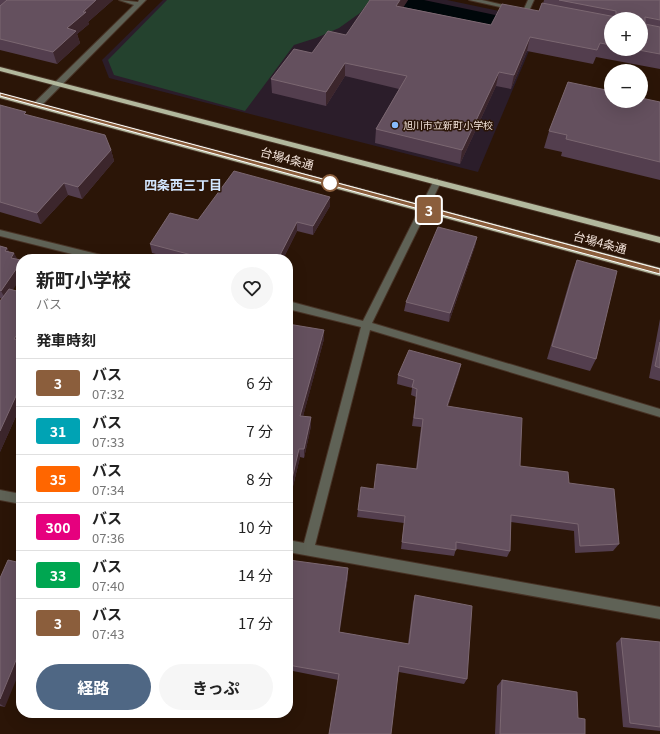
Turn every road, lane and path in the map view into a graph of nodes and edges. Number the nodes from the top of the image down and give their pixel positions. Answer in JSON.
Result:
{"nodes":[{"id":1,"x":122,"y":0,"type":"edge"},
{"id":2,"x":472,"y":0,"type":"edge"},
{"id":3,"x":531,"y":0,"type":"edge"},
{"id":4,"x":141,"y":2,"type":"edge"},
{"id":5,"x":526,"y":11,"type":"junction"},
{"id":6,"x":534,"y":13,"type":"edge"},
{"id":7,"x":0,"y":69,"type":"edge"},
{"id":8,"x":59,"y":84,"type":"junction"},
{"id":9,"x":0,"y":95,"type":"edge"},
{"id":10,"x":37,"y":105,"type":"junction"},
{"id":11,"x":437,"y":182,"type":"junction"},
{"id":12,"x":423,"y":208,"type":"junction"},
{"id":13,"x":0,"y":233,"type":"edge"},
{"id":14,"x":660,"y":240,"type":"edge"},
{"id":15,"x":85,"y":254,"type":"edge"},
{"id":16,"x":660,"y":272,"type":"edge"},
{"id":17,"x":293,"y":306,"type":"edge"},
{"id":18,"x":366,"y":325,"type":"junction"},
{"id":19,"x":660,"y":413,"type":"edge"},
{"id":20,"x":0,"y":495,"type":"edge"},
{"id":21,"x":16,"y":498,"type":"edge"},
{"id":22,"x":293,"y":547,"type":"edge"},
{"id":23,"x":308,"y":550,"type":"junction"},
{"id":24,"x":660,"y":613,"type":"edge"}],
"edges":[{"from":1,"to":4,"type":"street"},
{"from":2,"to":5,"type":"street"},
{"from":3,"to":5,"type":"street"},
{"from":4,"to":8,"type":"street"},
{"from":5,"to":6,"type":"street"},
{"from":7,"to":8,"type":"highway","name":"台場4条通"},
{"from":8,"to":10,"type":"street"},
{"from":8,"to":11,"type":"highway","name":"台場4条通"},
{"from":9,"to":10,"type":"highway","name":"台場4条通"},
{"from":10,"to":12,"type":"highway","name":"台場4条通"},
{"from":11,"to":12,"type":"street"},
{"from":11,"to":14,"type":"highway","name":"台場4条通"},
{"from":12,"to":16,"type":"highway","name":"台場4条通"},
{"from":12,"to":18,"type":"street"},
{"from":13,"to":15,"type":"street"},
{"from":17,"to":18,"type":"street"},
{"from":18,"to":19,"type":"street"},
{"from":18,"to":23,"type":"street"},
{"from":20,"to":21,"type":"street"},
{"from":22,"to":23,"type":"street"},
{"from":23,"to":24,"type":"street"}]}
